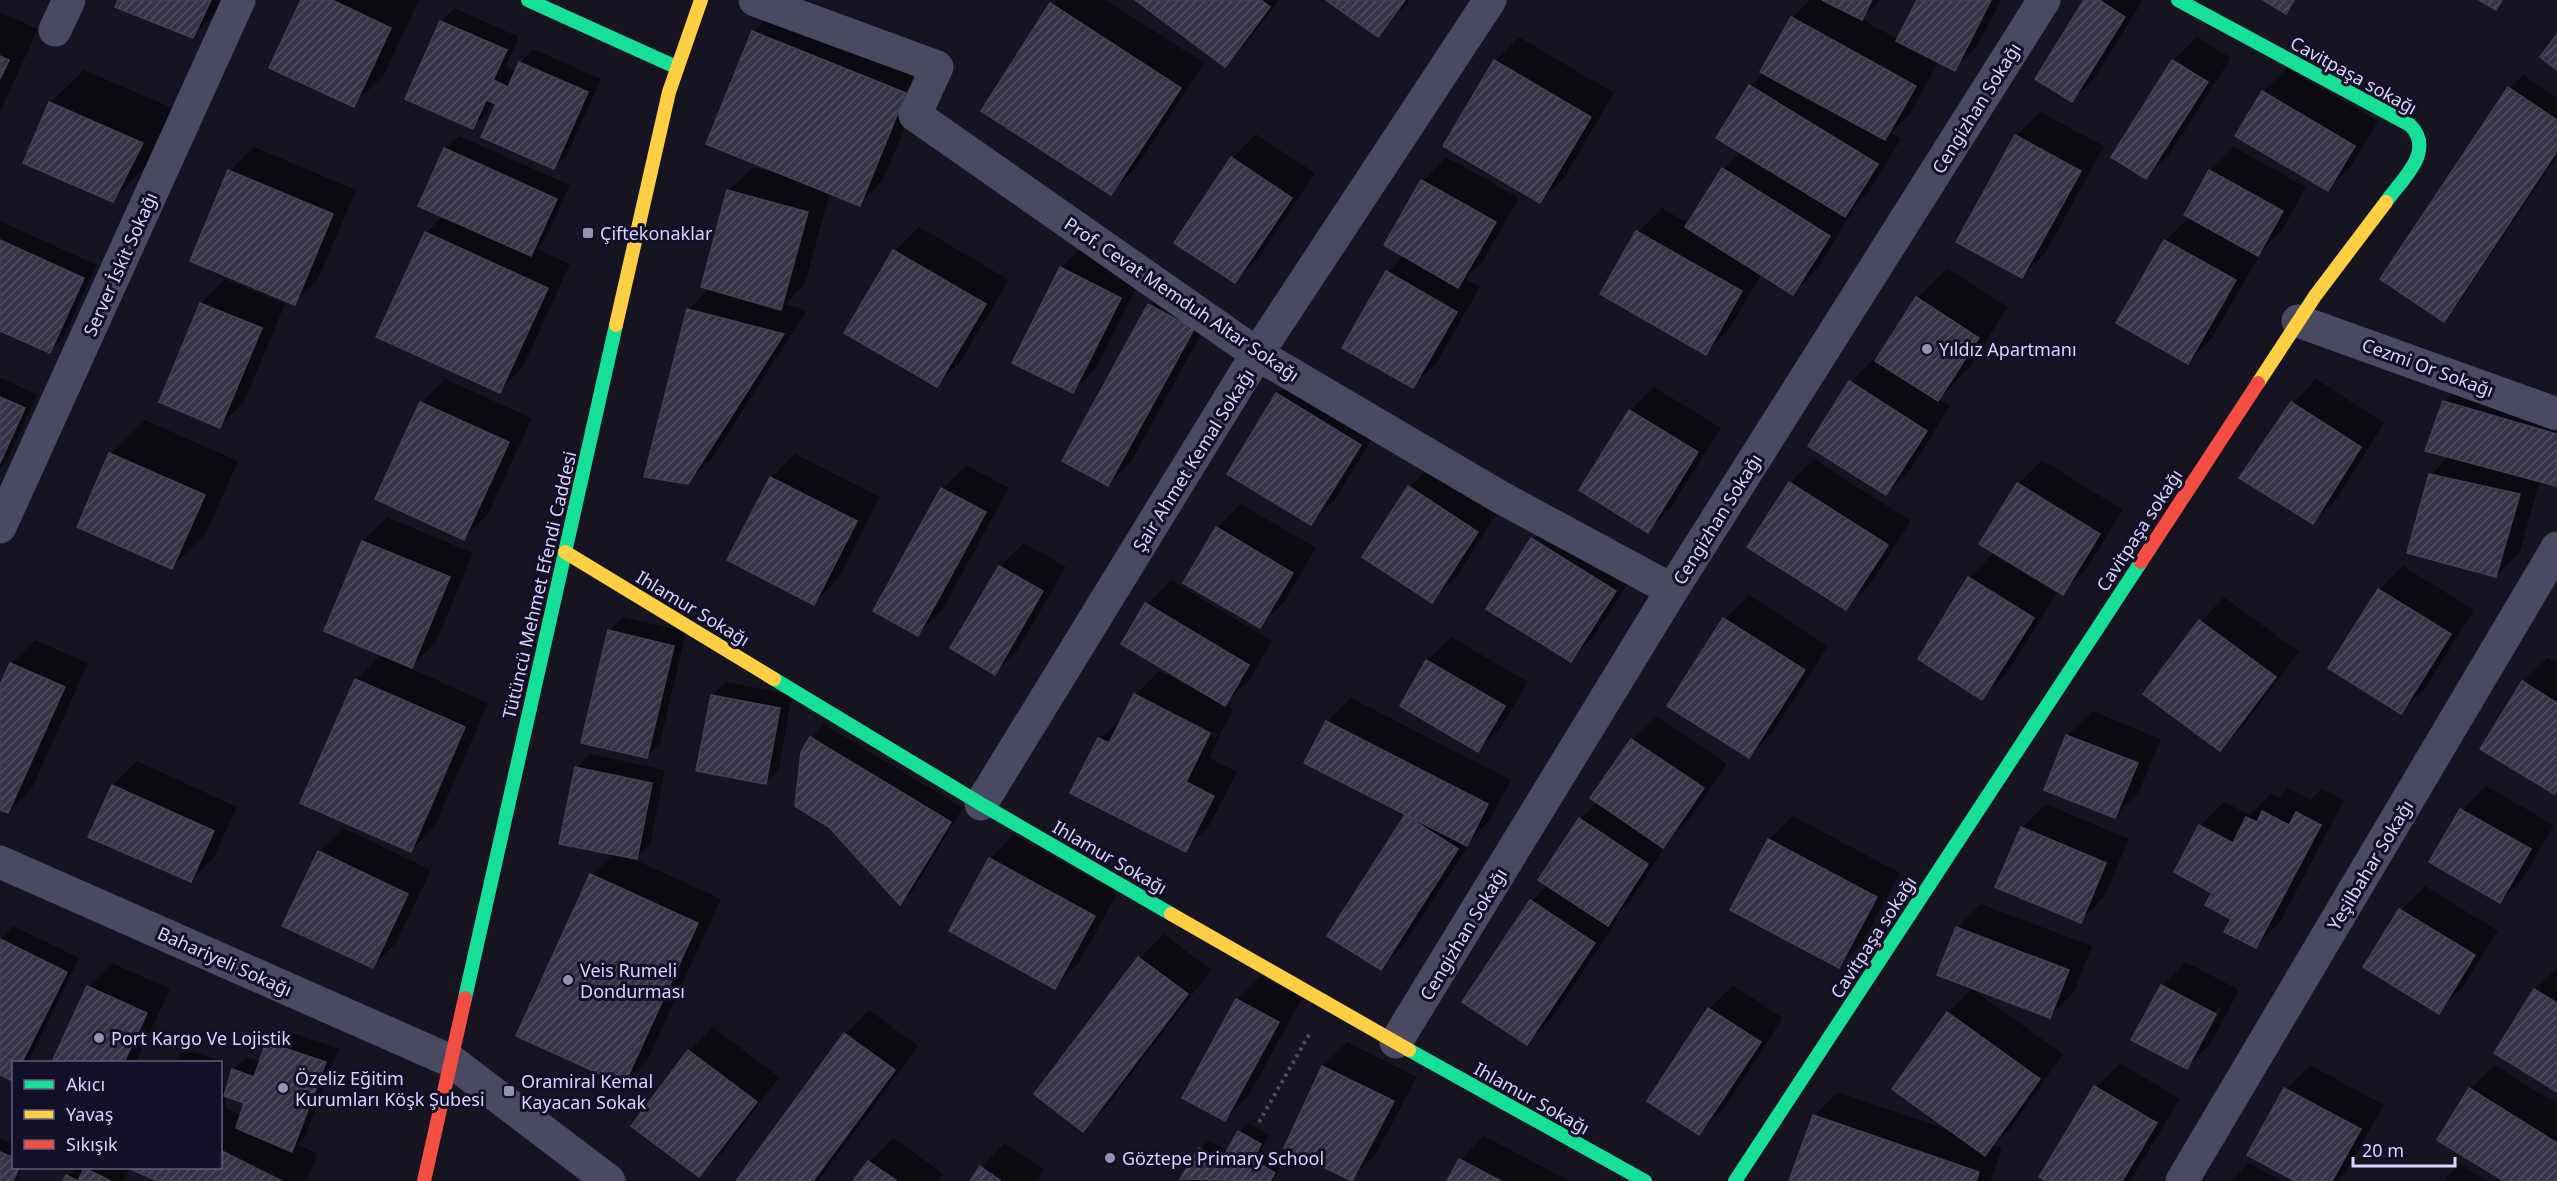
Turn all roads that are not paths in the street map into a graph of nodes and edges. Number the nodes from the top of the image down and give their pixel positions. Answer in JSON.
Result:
{"nodes":[{"id":1,"x":69,"y":0,"type":"edge"},
{"id":2,"x":239,"y":0,"type":"edge"},
{"id":3,"x":528,"y":0,"type":"edge"},
{"id":4,"x":700,"y":0,"type":"edge"},
{"id":5,"x":755,"y":0,"type":"edge"},
{"id":6,"x":1490,"y":0,"type":"edge"},
{"id":7,"x":2044,"y":0,"type":"edge"},
{"id":8,"x":2178,"y":0,"type":"edge"},
{"id":9,"x":55,"y":30,"type":"dead end"},
{"id":10,"x":676,"y":67,"type":"junction"},
{"id":11,"x":2298,"y":321,"type":"junction"},
{"id":12,"x":1257,"y":354,"type":"junction"},
{"id":13,"x":2557,"y":414,"type":"edge"},
{"id":14,"x":0,"y":527,"type":"edge"},
{"id":15,"x":2557,"y":548,"type":"edge"},
{"id":16,"x":565,"y":552,"type":"junction"},
{"id":17,"x":1672,"y":591,"type":"junction"},
{"id":18,"x":981,"y":804,"type":"junction"},
{"id":19,"x":0,"y":862,"type":"edge"},
{"id":20,"x":1396,"y":1042,"type":"junction"},
{"id":21,"x":451,"y":1061,"type":"junction"},
{"id":22,"x":423,"y":1181,"type":"edge"},
{"id":23,"x":609,"y":1181,"type":"edge"},
{"id":24,"x":1645,"y":1181,"type":"edge"},
{"id":25,"x":1735,"y":1181,"type":"edge"},
{"id":26,"x":2182,"y":1181,"type":"edge"}],
"edges":[{"from":1,"to":9,"type":"street"},
{"from":2,"to":14,"type":"street","name":"Server İskit Sokağı"},
{"from":3,"to":10,"type":"street"},
{"from":4,"to":10,"type":"street","name":"Tütüncü Mehmet Efendi Caddesi"},
{"from":5,"to":12,"type":"street","name":"Prof. Cevat Memduh Altar Sokağı"},
{"from":6,"to":12,"type":"street","name":"Şair Ahmet Kemal Sokağı"},
{"from":7,"to":17,"type":"street","name":"Cengizhan Sokağı"},
{"from":8,"to":11,"type":"street","name":"Cavitpaşa sokağı"},
{"from":10,"to":16,"type":"street","name":"Tütüncü Mehmet Efendi Caddesi"},
{"from":11,"to":13,"type":"street","name":"Cezmi Or Sokağı"},
{"from":11,"to":25,"type":"street","name":"Cavitpaşa sokağı"},
{"from":12,"to":17,"type":"street","name":"Prof. Cevat Memduh Altar Sokağı"},
{"from":12,"to":18,"type":"street","name":"Şair Ahmet Kemal Sokağı"},
{"from":15,"to":26,"type":"street","name":"Yeşilbahar Sokağı"},
{"from":16,"to":18,"type":"street","name":"Ihlamur Sokağı"},
{"from":16,"to":21,"type":"street","name":"Tütüncü Mehmet Efendi Caddesi"},
{"from":17,"to":20,"type":"street","name":"Cengizhan Sokağı"},
{"from":18,"to":20,"type":"street","name":"Ihlamur Sokağı"},
{"from":19,"to":21,"type":"street","name":"Bahariyeli Sokağı"},
{"from":20,"to":24,"type":"street","name":"Ihlamur Sokağı"},
{"from":21,"to":22,"type":"street","name":"Tütüncü Mehmet Efendi Caddesi"},
{"from":21,"to":23,"type":"street","name":"Bahariyeli Sokağı"}]}
